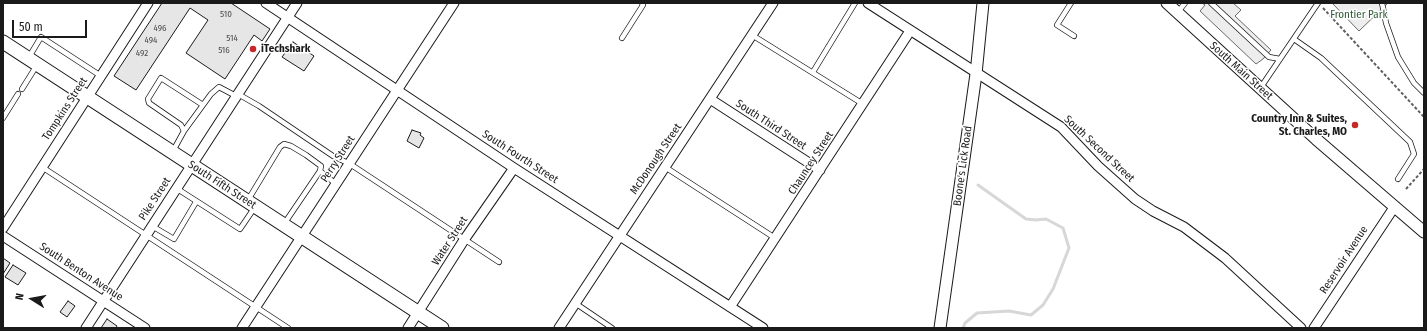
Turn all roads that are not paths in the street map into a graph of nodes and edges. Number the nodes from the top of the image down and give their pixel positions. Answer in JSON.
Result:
{"nodes":[{"id":1,"x":148,"y":3,"type":"edge"},
{"id":2,"x":266,"y":3,"type":"edge"},
{"id":3,"x":297,"y":3,"type":"edge"},
{"id":4,"x":454,"y":3,"type":"edge"},
{"id":5,"x":642,"y":3,"type":"edge"},
{"id":6,"x":773,"y":3,"type":"edge"},
{"id":7,"x":855,"y":3,"type":"edge"},
{"id":8,"x":868,"y":3,"type":"edge"},
{"id":9,"x":983,"y":3,"type":"edge"},
{"id":10,"x":1071,"y":3,"type":"edge"},
{"id":11,"x":1167,"y":3,"type":"edge"},
{"id":12,"x":1211,"y":3,"type":"edge"},
{"id":13,"x":1318,"y":3,"type":"edge"},
{"id":14,"x":1382,"y":3,"type":"edge"},
{"id":15,"x":1182,"y":8,"type":"edge"},
{"id":16,"x":288,"y":17,"type":"junction"},
{"id":17,"x":910,"y":31,"type":"junction"},
{"id":18,"x":752,"y":35,"type":"junction"},
{"id":19,"x":1074,"y":36,"type":"dead end"},
{"id":20,"x":622,"y":38,"type":"dead end"},
{"id":21,"x":1294,"y":39,"type":"junction"},
{"id":22,"x":3,"y":42,"type":"edge"},
{"id":23,"x":1280,"y":59,"type":"junction"},
{"id":24,"x":32,"y":62,"type":"junction"},
{"id":25,"x":813,"y":72,"type":"junction"},
{"id":26,"x":976,"y":74,"type":"junction"},
{"id":27,"x":101,"y":76,"type":"junction"},
{"id":28,"x":1260,"y":88,"type":"junction"},
{"id":29,"x":22,"y":89,"type":"dead end"},
{"id":30,"x":398,"y":90,"type":"junction"},
{"id":31,"x":1424,"y":93,"type":"edge"},
{"id":32,"x":18,"y":94,"type":"dead end"},
{"id":33,"x":237,"y":95,"type":"junction"},
{"id":34,"x":87,"y":98,"type":"junction"},
{"id":35,"x":710,"y":99,"type":"junction"},
{"id":36,"x":863,"y":105,"type":"junction"},
{"id":37,"x":203,"y":106,"type":"junction"},
{"id":38,"x":3,"y":118,"type":"edge"},
{"id":39,"x":184,"y":131,"type":"junction"},
{"id":40,"x":172,"y":153,"type":"junction"},
{"id":41,"x":350,"y":164,"type":"junction"},
{"id":42,"x":191,"y":166,"type":"junction"},
{"id":43,"x":42,"y":167,"type":"junction"},
{"id":44,"x":665,"y":167,"type":"junction"},
{"id":45,"x":320,"y":168,"type":"junction"},
{"id":46,"x":514,"y":168,"type":"junction"},
{"id":47,"x":820,"y":170,"type":"junction"},
{"id":48,"x":1398,"y":179,"type":"dead end"},
{"id":49,"x":336,"y":184,"type":"junction"},
{"id":50,"x":176,"y":188,"type":"junction"},
{"id":51,"x":196,"y":202,"type":"junction"},
{"id":52,"x":251,"y":204,"type":"junction"},
{"id":53,"x":1394,"y":206,"type":"junction"},
{"id":54,"x":283,"y":225,"type":"junction"},
{"id":55,"x":152,"y":226,"type":"junction"},
{"id":56,"x":3,"y":228,"type":"edge"},
{"id":57,"x":1424,"y":232,"type":"edge"},
{"id":58,"x":3,"y":236,"type":"edge"},
{"id":59,"x":146,"y":236,"type":"junction"},
{"id":60,"x":619,"y":236,"type":"junction"},
{"id":61,"x":302,"y":237,"type":"junction"},
{"id":62,"x":775,"y":238,"type":"junction"},
{"id":63,"x":464,"y":240,"type":"junction"},
{"id":64,"x":499,"y":262,"type":"dead end"},
{"id":65,"x":103,"y":301,"type":"junction"},
{"id":66,"x":575,"y":303,"type":"junction"},
{"id":67,"x":256,"y":307,"type":"junction"},
{"id":68,"x":730,"y":307,"type":"junction"},
{"id":69,"x":418,"y":313,"type":"junction"},
{"id":70,"x":86,"y":328,"type":"edge"},
{"id":71,"x":145,"y":328,"type":"edge"},
{"id":72,"x":242,"y":328,"type":"edge"},
{"id":73,"x":288,"y":328,"type":"edge"},
{"id":74,"x":408,"y":328,"type":"edge"},
{"id":75,"x":442,"y":328,"type":"edge"},
{"id":76,"x":559,"y":328,"type":"edge"},
{"id":77,"x":612,"y":328,"type":"edge"},
{"id":78,"x":763,"y":328,"type":"edge"},
{"id":79,"x":940,"y":328,"type":"edge"},
{"id":80,"x":1301,"y":328,"type":"edge"},
{"id":81,"x":1314,"y":328,"type":"edge"}],
"edges":[{"from":1,"to":27,"type":"street","name":"Tompkins Street"},
{"from":2,"to":16,"type":"street","name":"South Fourth Street"},
{"from":3,"to":16,"type":"street","name":"Pike Street"},
{"from":4,"to":30,"type":"street","name":"Perry Street"},
{"from":5,"to":20,"type":"lane"},
{"from":6,"to":18,"type":"street","name":"McDonough Street"},
{"from":7,"to":25,"type":"lane"},
{"from":8,"to":17,"type":"street","name":"South Second Street"},
{"from":9,"to":26,"type":"street","name":"Boone's Lick Road"},
{"from":10,"to":19,"type":"lane"},
{"from":11,"to":15,"type":"street","name":"South Main Street"},
{"from":12,"to":23,"type":"lane"},
{"from":13,"to":21,"type":"lane"},
{"from":14,"to":31,"type":"lane"},
{"from":15,"to":28,"type":"street","name":"South Main Street"},
{"from":16,"to":30,"type":"street","name":"South Fourth Street"},
{"from":16,"to":33,"type":"street","name":"Pike Street"},
{"from":17,"to":26,"type":"street","name":"South Second Street"},
{"from":17,"to":36,"type":"street","name":"Chauncey Street"},
{"from":18,"to":25,"type":"lane"},
{"from":18,"to":35,"type":"street","name":"McDonough Street"},
{"from":21,"to":23,"type":"lane"},
{"from":21,"to":48,"type":"lane"},
{"from":22,"to":24,"type":"main road","name":"South Fifth Street"},
{"from":23,"to":28,"type":"lane"},
{"from":24,"to":27,"type":"lane"},
{"from":24,"to":29,"type":"lane"},
{"from":24,"to":34,"type":"main road","name":"South Fifth Street"},
{"from":25,"to":36,"type":"lane"},
{"from":26,"to":79,"type":"street","name":"Boone's Lick Road"},
{"from":26,"to":80,"type":"street","name":"South Second Street"},
{"from":27,"to":34,"type":"street","name":"Tompkins Street"},
{"from":28,"to":53,"type":"street","name":"South Main Street"},
{"from":30,"to":41,"type":"street","name":"Perry Street"},
{"from":30,"to":46,"type":"street","name":"South Fourth Street"},
{"from":32,"to":38,"type":"lane"},
{"from":33,"to":37,"type":"lane"},
{"from":33,"to":41,"type":"lane"},
{"from":33,"to":42,"type":"street","name":"Pike Street"},
{"from":34,"to":40,"type":"main road","name":"South Fifth Street"},
{"from":34,"to":43,"type":"street","name":"Tompkins Street"},
{"from":35,"to":44,"type":"street","name":"McDonough Street"},
{"from":35,"to":47,"type":"street","name":"South Third Street"},
{"from":36,"to":47,"type":"street","name":"Chauncey Street"},
{"from":37,"to":39,"type":"lane"},
{"from":37,"to":39,"type":"lane"},
{"from":39,"to":40,"type":"lane"},
{"from":40,"to":42,"type":"main road","name":"South Fifth Street"},
{"from":41,"to":49,"type":"street","name":"Perry Street"},
{"from":41,"to":63,"type":"lane"},
{"from":42,"to":50,"type":"street","name":"Pike Street"},
{"from":42,"to":52,"type":"main road","name":"South Fifth Street"},
{"from":43,"to":56,"type":"street","name":"Tompkins Street"},
{"from":43,"to":59,"type":"lane"},
{"from":44,"to":60,"type":"street","name":"McDonough Street"},
{"from":44,"to":62,"type":"lane"},
{"from":45,"to":49,"type":"lane"},
{"from":45,"to":52,"type":"lane"},
{"from":45,"to":54,"type":"lane"},
{"from":46,"to":60,"type":"street","name":"South Fourth Street"},
{"from":46,"to":63,"type":"street","name":"Water Street"},
{"from":47,"to":62,"type":"street","name":"Chauncey Street"},
{"from":49,"to":61,"type":"street","name":"Perry Street"},
{"from":50,"to":51,"type":"lane"},
{"from":50,"to":55,"type":"street","name":"Pike Street"},
{"from":51,"to":52,"type":"lane"},
{"from":51,"to":55,"type":"lane"},
{"from":52,"to":54,"type":"main road","name":"South Fifth Street"},
{"from":53,"to":57,"type":"street","name":"South Main Street"},
{"from":53,"to":81,"type":"street","name":"Reservoir Avenue"},
{"from":54,"to":61,"type":"main road","name":"South Fifth Street"},
{"from":55,"to":59,"type":"street","name":"Pike Street"},
{"from":58,"to":65,"type":"street","name":"South Benton Avenue"},
{"from":59,"to":65,"type":"street","name":"Pike Street"},
{"from":59,"to":67,"type":"lane"},
{"from":60,"to":66,"type":"street","name":"McDonough Street"},
{"from":60,"to":68,"type":"street","name":"South Fourth Street"},
{"from":61,"to":67,"type":"street","name":"Perry Street"},
{"from":61,"to":69,"type":"main road","name":"South Fifth Street"},
{"from":62,"to":68,"type":"street","name":"Chauncey Street"},
{"from":63,"to":64,"type":"lane"},
{"from":63,"to":69,"type":"street","name":"Water Street"},
{"from":65,"to":70,"type":"street","name":"Pike Street"},
{"from":65,"to":71,"type":"street","name":"South Benton Avenue"},
{"from":66,"to":76,"type":"street","name":"McDonough Street"},
{"from":66,"to":77,"type":"lane"},
{"from":67,"to":72,"type":"street","name":"Perry Street"},
{"from":67,"to":73,"type":"lane"},
{"from":68,"to":78,"type":"street","name":"South Fourth Street"},
{"from":69,"to":74,"type":"street","name":"Water Street"},
{"from":69,"to":75,"type":"main road","name":"South Fifth Street"}]}
